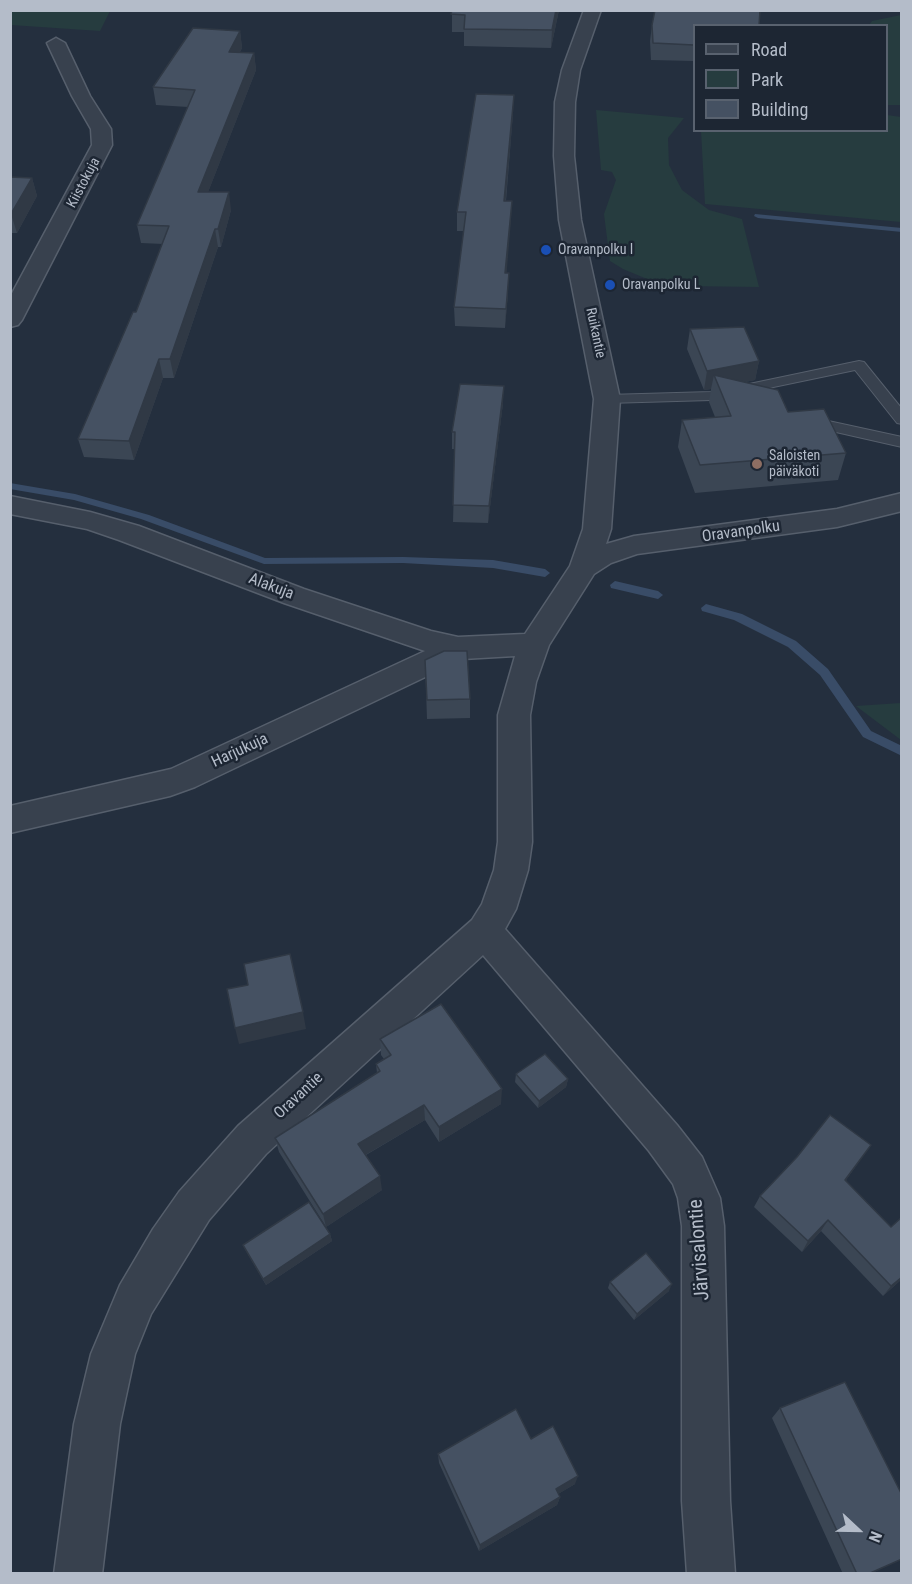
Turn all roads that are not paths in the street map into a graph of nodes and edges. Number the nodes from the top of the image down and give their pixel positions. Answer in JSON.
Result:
{"nodes":[{"id":1,"x":593,"y":10,"type":"edge"},
{"id":2,"x":56,"y":43,"type":"dead end"},
{"id":3,"x":10,"y":320,"type":"edge"},
{"id":4,"x":711,"y":396,"type":"junction"},
{"id":5,"x":607,"y":399,"type":"junction"},
{"id":6,"x":745,"y":405,"type":"edge"},
{"id":7,"x":789,"y":417,"type":"edge"},
{"id":8,"x":902,"y":420,"type":"edge"},
{"id":9,"x":902,"y":442,"type":"edge"},
{"id":10,"x":902,"y":502,"type":"edge"},
{"id":11,"x":10,"y":505,"type":"edge"},
{"id":12,"x":584,"y":567,"type":"junction"},
{"id":13,"x":534,"y":644,"type":"junction"},
{"id":14,"x":458,"y":648,"type":"junction"},
{"id":15,"x":10,"y":820,"type":"edge"},
{"id":16,"x":485,"y":931,"type":"junction"},
{"id":17,"x":78,"y":1574,"type":"edge"},
{"id":18,"x":711,"y":1574,"type":"edge"}],
"edges":[{"from":1,"to":5,"type":"street","name":"Ruikantie"},
{"from":2,"to":3,"type":"street","name":"Kiistokuja"},
{"from":4,"to":5,"type":"lane"},
{"from":4,"to":6,"type":"lane"},
{"from":4,"to":8,"type":"lane"},
{"from":5,"to":12,"type":"street","name":"Ruikantie"},
{"from":7,"to":9,"type":"lane"},
{"from":10,"to":12,"type":"street","name":"Oravanpolku"},
{"from":11,"to":14,"type":"street","name":"Alakuja"},
{"from":12,"to":13,"type":"street","name":"Ruikantie"},
{"from":13,"to":14,"type":"street","name":"Alakuja"},
{"from":13,"to":16,"type":"street","name":"Oravantie"},
{"from":14,"to":15,"type":"street","name":"Harjukuja"},
{"from":16,"to":17,"type":"street","name":"Oravantie"},
{"from":16,"to":18,"type":"street","name":"Järvisalontie"}]}
